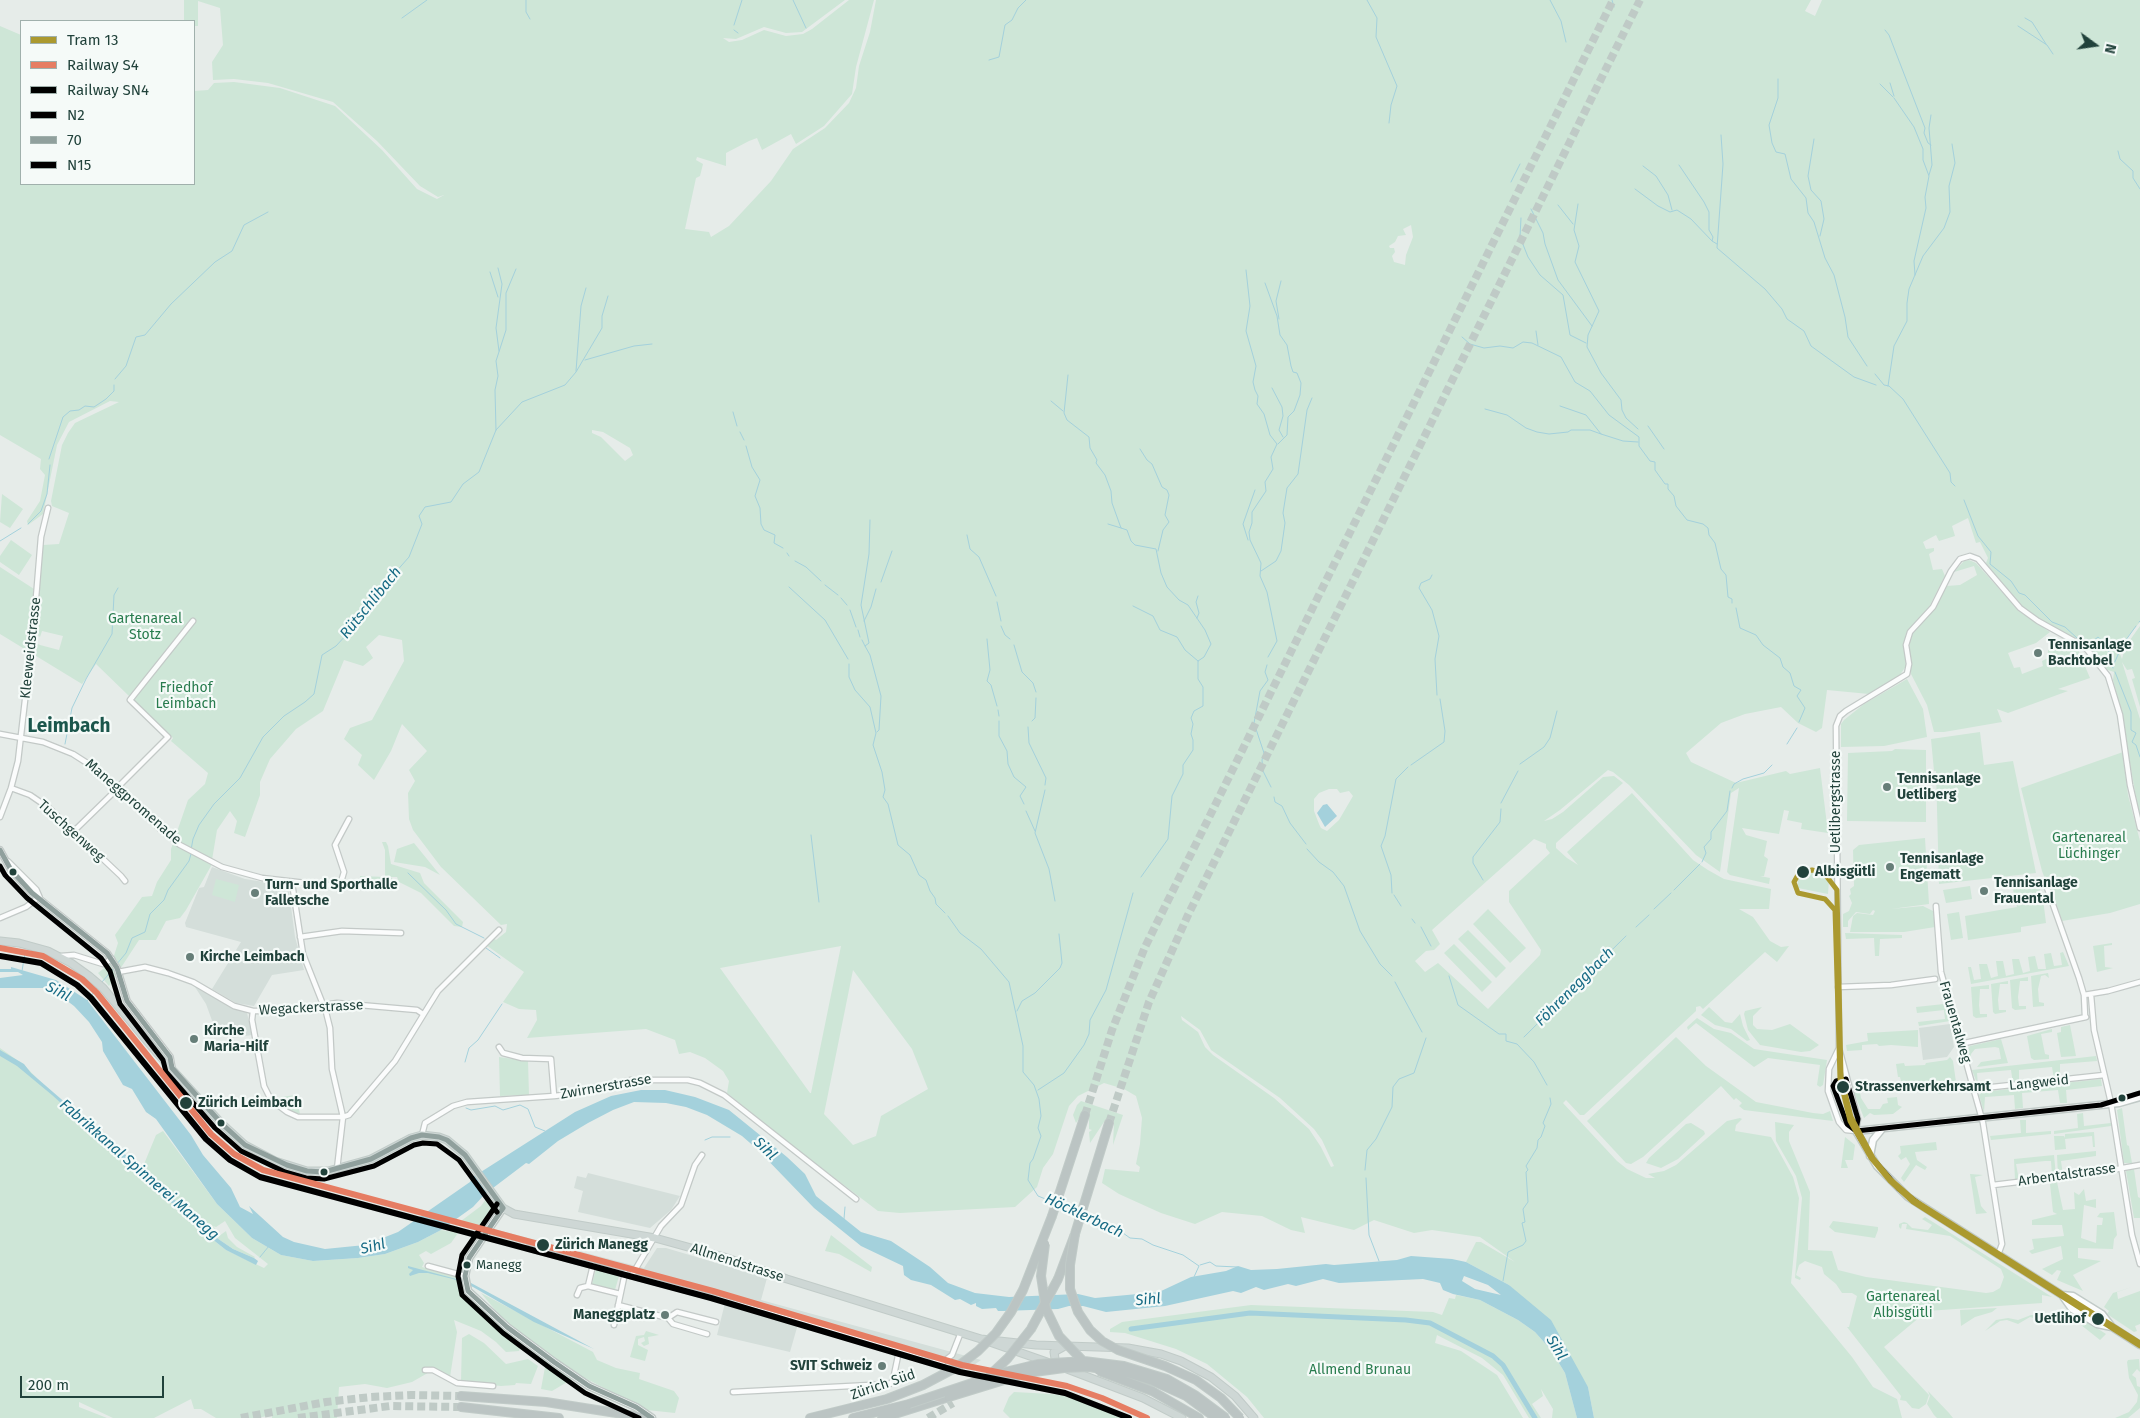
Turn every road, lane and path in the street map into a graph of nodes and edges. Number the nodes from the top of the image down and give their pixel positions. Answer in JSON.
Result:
{"nodes":[{"id":1,"x":48,"y":508,"type":"dead end"},
{"id":2,"x":192,"y":621,"type":"dead end"},
{"id":3,"x":0,"y":734,"type":"edge"},
{"id":4,"x":22,"y":738,"type":"junction"},
{"id":5,"x":11,"y":788,"type":"junction"},
{"id":6,"x":117,"y":788,"type":"junction"},
{"id":7,"x":113,"y":793,"type":"dead end"},
{"id":8,"x":0,"y":817,"type":"edge"},
{"id":9,"x":349,"y":819,"type":"dead end"},
{"id":10,"x":2140,"y":828,"type":"edge"},
{"id":11,"x":74,"y":832,"type":"junction"},
{"id":12,"x":0,"y":850,"type":"edge"},
{"id":13,"x":8,"y":862,"type":"junction"},
{"id":14,"x":0,"y":866,"type":"edge"},
{"id":15,"x":125,"y":882,"type":"dead end"},
{"id":16,"x":292,"y":883,"type":"junction"},
{"id":17,"x":2046,"y":885,"type":"dead end"},
{"id":18,"x":40,"y":897,"type":"junction"},
{"id":19,"x":1936,"y":906,"type":"dead end"},
{"id":20,"x":0,"y":918,"type":"edge"},
{"id":21,"x":499,"y":930,"type":"dead end"},
{"id":22,"x":401,"y":933,"type":"dead end"},
{"id":23,"x":300,"y":937,"type":"junction"},
{"id":24,"x":0,"y":941,"type":"edge"},
{"id":25,"x":60,"y":956,"type":"junction"},
{"id":26,"x":113,"y":961,"type":"junction"},
{"id":27,"x":118,"y":970,"type":"junction"},
{"id":28,"x":1935,"y":979,"type":"dead end"},
{"id":29,"x":2140,"y":982,"type":"edge"},
{"id":30,"x":1838,"y":987,"type":"junction"},
{"id":31,"x":2084,"y":995,"type":"junction"},
{"id":32,"x":2090,"y":995,"type":"junction"},
{"id":33,"x":323,"y":1004,"type":"junction"},
{"id":34,"x":253,"y":1011,"type":"junction"},
{"id":35,"x":422,"y":1014,"type":"junction"},
{"id":36,"x":2092,"y":1017,"type":"junction"},
{"id":37,"x":2085,"y":1018,"type":"junction"},
{"id":38,"x":1960,"y":1044,"type":"junction"},
{"id":39,"x":499,"y":1047,"type":"dead end"},
{"id":40,"x":1839,"y":1048,"type":"junction"},
{"id":41,"x":172,"y":1068,"type":"junction"},
{"id":42,"x":2104,"y":1075,"type":"junction"},
{"id":43,"x":1974,"y":1089,"type":"junction"},
{"id":44,"x":2140,"y":1093,"type":"edge"},
{"id":45,"x":554,"y":1096,"type":"junction"},
{"id":46,"x":2140,"y":1097,"type":"edge"},
{"id":47,"x":2111,"y":1103,"type":"junction"},
{"id":48,"x":1085,"y":1115,"type":"tunnel mouth"},
{"id":49,"x":343,"y":1118,"type":"junction"},
{"id":50,"x":1982,"y":1118,"type":"junction"},
{"id":51,"x":1109,"y":1123,"type":"tunnel mouth"},
{"id":52,"x":1882,"y":1129,"type":"junction"},
{"id":53,"x":1856,"y":1131,"type":"junction"},
{"id":54,"x":422,"y":1135,"type":"junction"},
{"id":55,"x":702,"y":1154,"type":"dead end"},
{"id":56,"x":1870,"y":1156,"type":"junction"},
{"id":57,"x":2140,"y":1165,"type":"edge"},
{"id":58,"x":2120,"y":1168,"type":"junction"},
{"id":59,"x":337,"y":1169,"type":"junction"},
{"id":60,"x":1993,"y":1185,"type":"junction"},
{"id":61,"x":856,"y":1200,"type":"dead end"},
{"id":62,"x":503,"y":1208,"type":"junction"},
{"id":63,"x":1052,"y":1216,"type":"junction"},
{"id":64,"x":1075,"y":1234,"type":"junction"},
{"id":65,"x":655,"y":1238,"type":"junction"},
{"id":66,"x":527,"y":1248,"type":"dead end"},
{"id":67,"x":1998,"y":1255,"type":"junction"},
{"id":68,"x":2140,"y":1264,"type":"edge"},
{"id":69,"x":593,"y":1265,"type":"junction"},
{"id":70,"x":428,"y":1266,"type":"dead end"},
{"id":71,"x":625,"y":1273,"type":"junction"},
{"id":72,"x":632,"y":1275,"type":"junction"},
{"id":73,"x":465,"y":1278,"type":"junction"},
{"id":74,"x":588,"y":1286,"type":"junction"},
{"id":75,"x":620,"y":1294,"type":"junction"},
{"id":76,"x":577,"y":1295,"type":"dead end"},
{"id":77,"x":2062,"y":1295,"type":"junction"},
{"id":78,"x":618,"y":1304,"type":"junction"},
{"id":79,"x":668,"y":1318,"type":"junction"},
{"id":80,"x":716,"y":1322,"type":"dead end"},
{"id":81,"x":614,"y":1325,"type":"dead end"},
{"id":82,"x":2112,"y":1327,"type":"junction"},
{"id":83,"x":961,"y":1332,"type":"junction"},
{"id":84,"x":707,"y":1334,"type":"dead end"},
{"id":85,"x":981,"y":1339,"type":"junction"},
{"id":86,"x":2140,"y":1345,"type":"edge"},
{"id":87,"x":1063,"y":1347,"type":"junction"},
{"id":88,"x":900,"y":1352,"type":"junction"},
{"id":89,"x":1056,"y":1365,"type":"junction"},
{"id":90,"x":425,"y":1370,"type":"dead end"},
{"id":91,"x":493,"y":1386,"type":"dead end"},
{"id":92,"x":733,"y":1392,"type":"dead end"},
{"id":93,"x":461,"y":1396,"type":"tunnel mouth"},
{"id":94,"x":952,"y":1403,"type":"tunnel mouth"},
{"id":95,"x":461,"y":1407,"type":"tunnel mouth"},
{"id":96,"x":559,"y":1418,"type":"edge"},
{"id":97,"x":648,"y":1418,"type":"edge"},
{"id":98,"x":652,"y":1418,"type":"edge"},
{"id":99,"x":810,"y":1418,"type":"edge"},
{"id":100,"x":853,"y":1418,"type":"edge"},
{"id":101,"x":882,"y":1418,"type":"edge"},
{"id":102,"x":1182,"y":1418,"type":"edge"},
{"id":103,"x":1199,"y":1418,"type":"edge"},
{"id":104,"x":1216,"y":1418,"type":"edge"},
{"id":105,"x":1226,"y":1418,"type":"edge"},
{"id":106,"x":1240,"y":1418,"type":"edge"},
{"id":107,"x":1254,"y":1418,"type":"edge"}],
"edges":[{"from":1,"to":4,"type":"street","name":"Kleeweidstrasse"},
{"from":2,"to":6,"type":"street"},
{"from":3,"to":4,"type":"street","name":"Maneggpromenade"},
{"from":4,"to":5,"type":"street","name":"Kleeweidstrasse"},
{"from":4,"to":6,"type":"street","name":"Maneggpromenade"},
{"from":5,"to":8,"type":"street","name":"Kleeweidstrasse"},
{"from":5,"to":11,"type":"street","name":"Tuschgenweg"},
{"from":6,"to":16,"type":"street","name":"Maneggpromenade"},
{"from":7,"to":11,"type":"street"},
{"from":9,"to":16,"type":"street","name":"Maneggpromenade"},
{"from":10,"to":30,"type":"street","name":"Uetlibergstrasse"},
{"from":11,"to":15,"type":"street","name":"Tuschgenweg"},
{"from":12,"to":13,"type":"street"},
{"from":13,"to":14,"type":"street"},
{"from":13,"to":18,"type":"street"},
{"from":16,"to":23,"type":"street"},
{"from":17,"to":31,"type":"street"},
{"from":18,"to":20,"type":"street"},
{"from":18,"to":26,"type":"street"},
{"from":19,"to":38,"type":"street","name":"Frauentalweg"},
{"from":21,"to":35,"type":"street"},
{"from":22,"to":23,"type":"street"},
{"from":23,"to":33,"type":"street"},
{"from":24,"to":25,"type":"main road"},
{"from":25,"to":26,"type":"street"},
{"from":25,"to":41,"type":"main road"},
{"from":26,"to":27,"type":"street"},
{"from":27,"to":34,"type":"street","name":"Wegackerstrasse"},
{"from":27,"to":41,"type":"street"},
{"from":28,"to":30,"type":"street"},
{"from":29,"to":32,"type":"street"},
{"from":30,"to":40,"type":"street","name":"Uetlibergstrasse"},
{"from":31,"to":32,"type":"street"},
{"from":31,"to":37,"type":"street"},
{"from":32,"to":36,"type":"street"},
{"from":33,"to":34,"type":"street","name":"Wegackerstrasse"},
{"from":33,"to":35,"type":"street","name":"Wegackerstrasse"},
{"from":33,"to":49,"type":"street"},
{"from":34,"to":49,"type":"street"},
{"from":35,"to":49,"type":"street"},
{"from":36,"to":37,"type":"street"},
{"from":36,"to":42,"type":"street"},
{"from":37,"to":38,"type":"street"},
{"from":38,"to":43,"type":"street","name":"Frauentalweg"},
{"from":39,"to":45,"type":"street"},
{"from":40,"to":53,"type":"street","name":"Uetlibergstrasse"},
{"from":40,"to":53,"type":"street","name":"Uetlibergstrasse"},
{"from":41,"to":59,"type":"main road"},
{"from":42,"to":43,"type":"street","name":"Langweid"},
{"from":42,"to":47,"type":"street"},
{"from":43,"to":50,"type":"street","name":"Frauentalweg"},
{"from":44,"to":47,"type":"main road"},
{"from":45,"to":54,"type":"street","name":"Zwirnerstrasse"},
{"from":45,"to":61,"type":"street","name":"Zwirnerstrasse"},
{"from":46,"to":47,"type":"main road"},
{"from":47,"to":50,"type":"main road"},
{"from":47,"to":58,"type":"street"},
{"from":48,"to":63,"type":"highway"},
{"from":49,"to":59,"type":"street"},
{"from":50,"to":52,"type":"main road"},
{"from":50,"to":60,"type":"street","name":"Frauentalweg"},
{"from":51,"to":64,"type":"highway"},
{"from":52,"to":53,"type":"main road"},
{"from":52,"to":56,"type":"main road"},
{"from":53,"to":56,"type":"main road","name":"Uetlibergstrasse"},
{"from":54,"to":59,"type":"main road"},
{"from":54,"to":62,"type":"main road","name":"Allmendstrasse"},
{"from":55,"to":65,"type":"street"},
{"from":56,"to":67,"type":"main road","name":"Uetlibergstrasse"},
{"from":57,"to":58,"type":"street","name":"Arbentalstrasse"},
{"from":58,"to":60,"type":"street","name":"Arbentalstrasse"},
{"from":58,"to":68,"type":"street"},
{"from":60,"to":67,"type":"street","name":"Frauentalweg"},
{"from":62,"to":65,"type":"main road","name":"Allmendstrasse"},
{"from":62,"to":73,"type":"main road"},
{"from":63,"to":99,"type":"highway","name":"Zürich Süd","bridge":true},
{"from":63,"to":103,"type":"highway","bridge":true},
{"from":64,"to":94,"type":"highway","bridge":true},
{"from":64,"to":106,"type":"highway","bridge":true},
{"from":65,"to":72,"type":"street"},
{"from":65,"to":83,"type":"main road","name":"Allmendstrasse"},
{"from":66,"to":69,"type":"street"},
{"from":67,"to":77,"type":"main road","name":"Uetlibergstrasse"},
{"from":69,"to":71,"type":"street"},
{"from":69,"to":74,"type":"street"},
{"from":70,"to":73,"type":"street"},
{"from":71,"to":72,"type":"street"},
{"from":71,"to":75,"type":"street"},
{"from":72,"to":88,"type":"street"},
{"from":73,"to":98,"type":"main road"},
{"from":74,"to":75,"type":"street"},
{"from":74,"to":76,"type":"street"},
{"from":75,"to":78,"type":"street"},
{"from":77,"to":82,"type":"main road","name":"Uetlibergstrasse"},
{"from":77,"to":82,"type":"main road","name":"Uetlibergstrasse"},
{"from":78,"to":79,"type":"street"},
{"from":78,"to":81,"type":"street"},
{"from":79,"to":80,"type":"street"},
{"from":79,"to":84,"type":"street"},
{"from":82,"to":86,"type":"main road","name":"Uetlibergstrasse"},
{"from":83,"to":85,"type":"main road","name":"Allmendstrasse"},
{"from":83,"to":88,"type":"street"},
{"from":85,"to":87,"type":"main road","name":"Allmendstrasse"},
{"from":85,"to":89,"type":"main road","name":"Allmendstrasse"},
{"from":87,"to":89,"type":"main road"},
{"from":87,"to":107,"type":"main road","name":"Allmendstrasse"},
{"from":88,"to":92,"type":"street"},
{"from":89,"to":102,"type":"main road","name":"Allmendstrasse"},
{"from":90,"to":91,"type":"street"},
{"from":93,"to":97,"type":"highway"},
{"from":95,"to":96,"type":"highway"},
{"from":100,"to":105,"type":"highway","bridge":true},
{"from":101,"to":104,"type":"highway","bridge":true}]}
